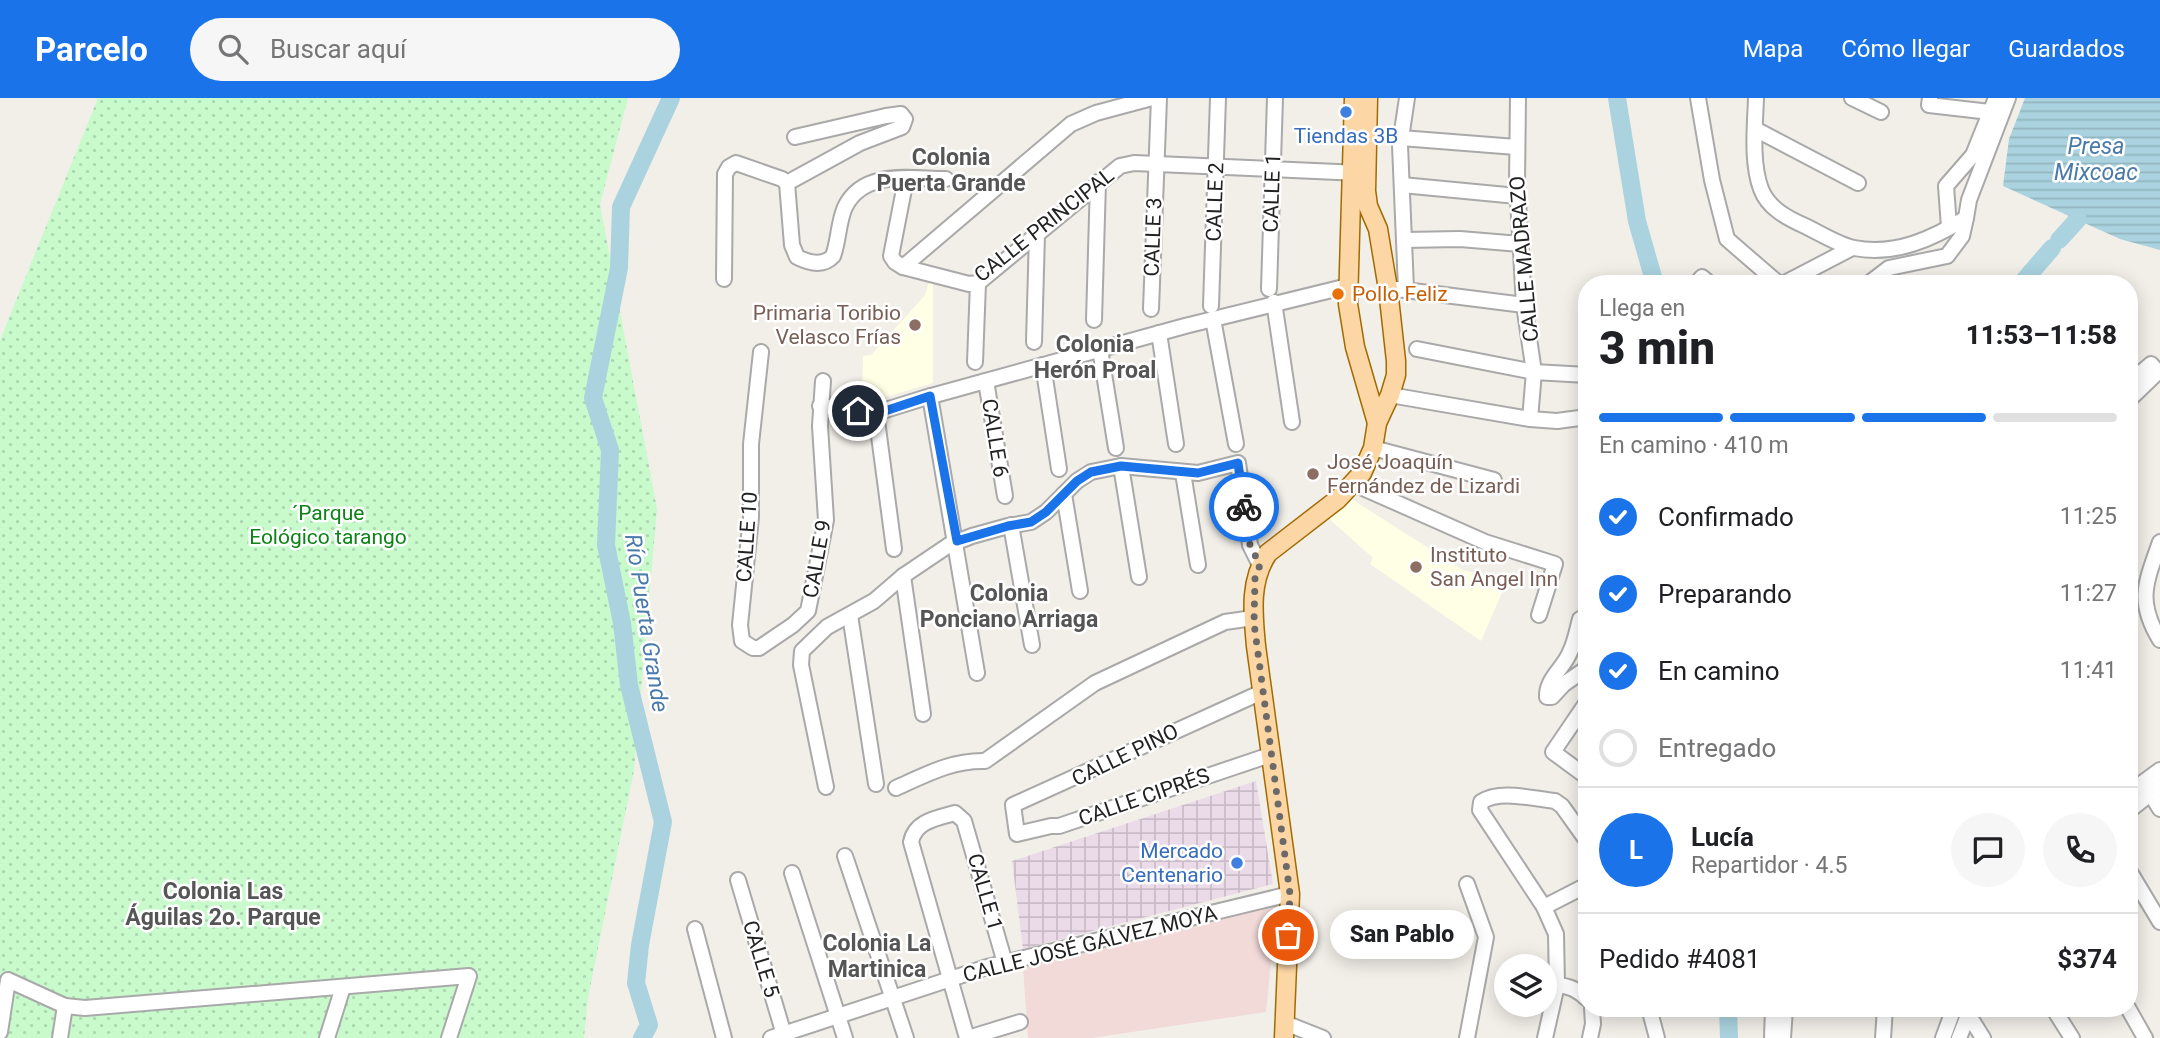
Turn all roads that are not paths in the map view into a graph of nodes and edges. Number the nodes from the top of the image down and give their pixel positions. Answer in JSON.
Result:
{"nodes":[{"id":1,"x":1152,"y":98,"type":"edge"},
{"id":2,"x":1159,"y":98,"type":"edge"},
{"id":3,"x":1218,"y":98,"type":"edge"},
{"id":4,"x":1275,"y":98,"type":"edge"},
{"id":5,"x":1353,"y":98,"type":"edge"},
{"id":6,"x":1368,"y":98,"type":"edge"},
{"id":7,"x":1407,"y":98,"type":"edge"},
{"id":8,"x":1518,"y":98,"type":"edge"},
{"id":9,"x":1698,"y":98,"type":"edge"},
{"id":10,"x":1756,"y":98,"type":"edge"},
{"id":11,"x":1852,"y":98,"type":"edge"},
{"id":12,"x":1996,"y":98,"type":"edge"},
{"id":13,"x":2008,"y":98,"type":"edge"},
{"id":14,"x":1929,"y":102,"type":"edge"},
{"id":15,"x":1881,"y":112,"type":"dead end"},
{"id":16,"x":1990,"y":112,"type":"junction"},
{"id":17,"x":1755,"y":129,"type":"junction"},
{"id":18,"x":796,"y":137,"type":"dead end"},
{"id":19,"x":1401,"y":138,"type":"junction"},
{"id":20,"x":1516,"y":147,"type":"junction"},
{"id":21,"x":1155,"y":164,"type":"junction"},
{"id":22,"x":1216,"y":168,"type":"junction"},
{"id":23,"x":1272,"y":170,"type":"junction"},
{"id":24,"x":1358,"y":173,"type":"junction"},
{"id":25,"x":906,"y":179,"type":"junction"},
{"id":26,"x":946,"y":179,"type":"dead end"},
{"id":27,"x":1098,"y":182,"type":"junction"},
{"id":28,"x":787,"y":183,"type":"junction"},
{"id":29,"x":1858,"y":183,"type":"dead end"},
{"id":30,"x":1402,"y":185,"type":"junction"},
{"id":31,"x":1517,"y":196,"type":"junction"},
{"id":32,"x":1360,"y":206,"type":"junction"},
{"id":33,"x":1957,"y":222,"type":"junction"},
{"id":34,"x":1037,"y":234,"type":"junction"},
{"id":35,"x":1404,"y":240,"type":"junction"},
{"id":36,"x":1520,"y":244,"type":"junction"},
{"id":37,"x":1852,"y":248,"type":"junction"},
{"id":38,"x":903,"y":267,"type":"junction"},
{"id":39,"x":1770,"y":275,"type":"edge"},
{"id":40,"x":1799,"y":275,"type":"edge"},
{"id":41,"x":1880,"y":275,"type":"edge"},
{"id":42,"x":724,"y":279,"type":"dead end"},
{"id":43,"x":978,"y":283,"type":"junction"},
{"id":44,"x":1348,"y":286,"type":"junction"},
{"id":45,"x":1397,"y":289,"type":"junction"},
{"id":46,"x":1271,"y":296,"type":"junction"},
{"id":47,"x":1524,"y":306,"type":"junction"},
{"id":48,"x":1151,"y":309,"type":"dead end"},
{"id":49,"x":1212,"y":312,"type":"junction"},
{"id":50,"x":1094,"y":320,"type":"dead end"},
{"id":51,"x":1159,"y":333,"type":"junction"},
{"id":52,"x":1034,"y":342,"type":"dead end"},
{"id":53,"x":1100,"y":349,"type":"junction"},
{"id":54,"x":1417,"y":349,"type":"dead end"},
{"id":55,"x":761,"y":352,"type":"dead end"},
{"id":56,"x":975,"y":362,"type":"dead end"},
{"id":57,"x":1043,"y":365,"type":"junction"},
{"id":58,"x":1534,"y":372,"type":"junction"},
{"id":59,"x":1578,"y":374,"type":"edge"},
{"id":60,"x":2138,"y":375,"type":"edge"},
{"id":61,"x":823,"y":381,"type":"dead end"},
{"id":62,"x":986,"y":381,"type":"junction"},
{"id":63,"x":2138,"y":391,"type":"edge"},
{"id":64,"x":1390,"y":395,"type":"junction"},
{"id":65,"x":930,"y":396,"type":"junction"},
{"id":66,"x":820,"y":405,"type":"junction"},
{"id":67,"x":876,"y":414,"type":"junction"},
{"id":68,"x":1578,"y":418,"type":"edge"},
{"id":69,"x":1530,"y":419,"type":"junction"},
{"id":70,"x":1292,"y":422,"type":"dead end"},
{"id":71,"x":1377,"y":423,"type":"junction"},
{"id":72,"x":1176,"y":444,"type":"dead end"},
{"id":73,"x":1236,"y":444,"type":"dead end"},
{"id":74,"x":1116,"y":448,"type":"dead end"},
{"id":75,"x":1373,"y":448,"type":"junction"},
{"id":76,"x":1121,"y":466,"type":"junction"},
{"id":77,"x":1059,"y":469,"type":"dead end"},
{"id":78,"x":1183,"y":473,"type":"junction"},
{"id":79,"x":1494,"y":480,"type":"dead end"},
{"id":80,"x":1354,"y":484,"type":"junction"},
{"id":81,"x":1064,"y":494,"type":"junction"},
{"id":82,"x":1005,"y":496,"type":"dead end"},
{"id":83,"x":1011,"y":525,"type":"junction"},
{"id":84,"x":957,"y":541,"type":"junction"},
{"id":85,"x":2160,"y":542,"type":"edge"},
{"id":86,"x":894,"y":549,"type":"dead end"},
{"id":87,"x":1198,"y":565,"type":"dead end"},
{"id":88,"x":1260,"y":565,"type":"junction"},
{"id":89,"x":902,"y":576,"type":"junction"},
{"id":90,"x":1139,"y":578,"type":"dead end"},
{"id":91,"x":1080,"y":591,"type":"dead end"},
{"id":92,"x":808,"y":611,"type":"joint"},
{"id":93,"x":850,"y":615,"type":"junction"},
{"id":94,"x":1539,"y":615,"type":"dead end"},
{"id":95,"x":1253,"y":620,"type":"junction"},
{"id":96,"x":1578,"y":626,"type":"edge"},
{"id":97,"x":2160,"y":640,"type":"edge"},
{"id":98,"x":1032,"y":645,"type":"dead end"},
{"id":99,"x":977,"y":673,"type":"dead end"},
{"id":100,"x":1578,"y":674,"type":"edge"},
{"id":101,"x":1262,"y":692,"type":"junction"},
{"id":102,"x":923,"y":714,"type":"dead end"},
{"id":103,"x":1578,"y":715,"type":"edge"},
{"id":104,"x":1270,"y":755,"type":"junction"},
{"id":105,"x":1578,"y":770,"type":"edge"},
{"id":106,"x":2160,"y":771,"type":"edge"},
{"id":107,"x":876,"y":784,"type":"dead end"},
{"id":108,"x":2138,"y":786,"type":"edge"},
{"id":109,"x":826,"y":787,"type":"dead end"},
{"id":110,"x":896,"y":788,"type":"dead end"},
{"id":111,"x":2155,"y":790,"type":"edge"},
{"id":112,"x":2138,"y":804,"type":"edge"},
{"id":113,"x":2160,"y":809,"type":"edge"},
{"id":114,"x":1578,"y":828,"type":"edge"},
{"id":115,"x":1017,"y":834,"type":"joint"},
{"id":116,"x":845,"y":856,"type":"dead end"},
{"id":117,"x":792,"y":873,"type":"dead end"},
{"id":118,"x":738,"y":880,"type":"dead end"},
{"id":119,"x":1467,"y":884,"type":"dead end"},
{"id":120,"x":2138,"y":885,"type":"edge"},
{"id":121,"x":1578,"y":890,"type":"edge"},
{"id":122,"x":1290,"y":894,"type":"junction"},
{"id":123,"x":1544,"y":907,"type":"junction"},
{"id":124,"x":2160,"y":922,"type":"edge"},
{"id":125,"x":695,"y":929,"type":"dead end"},
{"id":126,"x":1556,"y":954,"type":"edge"},
{"id":127,"x":1005,"y":963,"type":"junction"},
{"id":128,"x":949,"y":981,"type":"junction"},
{"id":129,"x":1557,"y":985,"type":"edge"},
{"id":130,"x":343,"y":987,"type":"junction"},
{"id":131,"x":1578,"y":991,"type":"edge"},
{"id":132,"x":893,"y":998,"type":"junction"},
{"id":133,"x":65,"y":1006,"type":"junction"},
{"id":134,"x":838,"y":1015,"type":"junction"},
{"id":135,"x":1550,"y":1017,"type":"edge"},
{"id":136,"x":1592,"y":1017,"type":"edge"},
{"id":137,"x":1651,"y":1017,"type":"edge"},
{"id":138,"x":1773,"y":1017,"type":"edge"},
{"id":139,"x":1784,"y":1017,"type":"edge"},
{"id":140,"x":1884,"y":1017,"type":"edge"},
{"id":141,"x":1951,"y":1017,"type":"edge"},
{"id":142,"x":1967,"y":1017,"type":"edge"},
{"id":143,"x":1972,"y":1017,"type":"edge"},
{"id":144,"x":2059,"y":1017,"type":"edge"},
{"id":145,"x":2132,"y":1017,"type":"edge"},
{"id":146,"x":1020,"y":1023,"type":"dead end"},
{"id":147,"x":1284,"y":1030,"type":"edge"},
{"id":148,"x":0,"y":1032,"type":"edge"},
{"id":149,"x":780,"y":1037,"type":"edge"},
{"id":150,"x":60,"y":1038,"type":"edge"},
{"id":151,"x":327,"y":1038,"type":"edge"},
{"id":152,"x":449,"y":1038,"type":"edge"},
{"id":153,"x":724,"y":1038,"type":"edge"},
{"id":154,"x":845,"y":1038,"type":"edge"},
{"id":155,"x":906,"y":1038,"type":"edge"},
{"id":156,"x":967,"y":1038,"type":"edge"},
{"id":157,"x":1323,"y":1038,"type":"edge"},
{"id":158,"x":1466,"y":1038,"type":"edge"},
{"id":159,"x":1545,"y":1038,"type":"edge"},
{"id":160,"x":1590,"y":1038,"type":"edge"},
{"id":161,"x":1657,"y":1038,"type":"edge"},
{"id":162,"x":1772,"y":1038,"type":"edge"},
{"id":163,"x":1783,"y":1038,"type":"edge"},
{"id":164,"x":1883,"y":1038,"type":"edge"},
{"id":165,"x":1943,"y":1038,"type":"edge"},
{"id":166,"x":1959,"y":1038,"type":"edge"},
{"id":167,"x":1983,"y":1038,"type":"edge"},
{"id":168,"x":2072,"y":1038,"type":"edge"},
{"id":169,"x":2145,"y":1038,"type":"edge"}],
"edges":[{"from":1,"to":38,"type":"street"},
{"from":2,"to":21,"type":"street","name":"CALLE 3"},
{"from":3,"to":22,"type":"street","name":"CALLE 2"},
{"from":4,"to":23,"type":"street","name":"CALLE 1"},
{"from":5,"to":24,"type":"main road"},
{"from":6,"to":24,"type":"main road"},
{"from":7,"to":19,"type":"street"},
{"from":8,"to":20,"type":"street","name":"CALLE MADRAZO"},
{"from":9,"to":39,"type":"street"},
{"from":10,"to":17,"type":"street"},
{"from":11,"to":15,"type":"street"},
{"from":12,"to":16,"type":"street"},
{"from":13,"to":33,"type":"street"},
{"from":14,"to":16,"type":"street"},
{"from":16,"to":33,"type":"street"},
{"from":17,"to":29,"type":"street"},
{"from":17,"to":37,"type":"street"},
{"from":18,"to":28,"type":"street"},
{"from":19,"to":20,"type":"street"},
{"from":19,"to":30,"type":"street"},
{"from":20,"to":31,"type":"street","name":"CALLE MADRAZO"},
{"from":21,"to":22,"type":"street","name":"CALLE PRINCIPAL"},
{"from":21,"to":27,"type":"street","name":"CALLE PRINCIPAL"},
{"from":21,"to":48,"type":"street","name":"CALLE 3"},
{"from":22,"to":23,"type":"street","name":"CALLE PRINCIPAL"},
{"from":22,"to":49,"type":"street","name":"CALLE 2"},
{"from":23,"to":24,"type":"street","name":"CALLE PRINCIPAL"},
{"from":23,"to":46,"type":"street","name":"CALLE 1"},
{"from":24,"to":32,"type":"main road"},
{"from":25,"to":26,"type":"street"},
{"from":25,"to":28,"type":"street"},
{"from":25,"to":38,"type":"street"},
{"from":27,"to":34,"type":"street","name":"CALLE PRINCIPAL"},
{"from":27,"to":50,"type":"street"},
{"from":28,"to":42,"type":"street"},
{"from":30,"to":31,"type":"street"},
{"from":30,"to":35,"type":"street"},
{"from":31,"to":36,"type":"street","name":"CALLE MADRAZO"},
{"from":32,"to":44,"type":"main road"},
{"from":32,"to":45,"type":"main road"},
{"from":33,"to":37,"type":"street"},
{"from":33,"to":41,"type":"street"},
{"from":34,"to":43,"type":"street","name":"CALLE PRINCIPAL"},
{"from":34,"to":52,"type":"street"},
{"from":35,"to":36,"type":"street"},
{"from":35,"to":45,"type":"street"},
{"from":36,"to":47,"type":"street","name":"CALLE MADRAZO"},
{"from":37,"to":40,"type":"street"},
{"from":38,"to":43,"type":"street","name":"CALLE PRINCIPAL"},
{"from":43,"to":56,"type":"street"},
{"from":44,"to":46,"type":"street"},
{"from":44,"to":71,"type":"main road"},
{"from":45,"to":47,"type":"street"},
{"from":45,"to":64,"type":"main road"},
{"from":46,"to":49,"type":"street"},
{"from":46,"to":70,"type":"street","name":"CALLE 1"},
{"from":47,"to":58,"type":"street","name":"CALLE MADRAZO"},
{"from":49,"to":51,"type":"street"},
{"from":49,"to":73,"type":"street","name":"CALLE 2"},
{"from":51,"to":53,"type":"street"},
{"from":51,"to":72,"type":"street"},
{"from":53,"to":57,"type":"street"},
{"from":53,"to":74,"type":"street"},
{"from":54,"to":58,"type":"street"},
{"from":55,"to":92,"type":"street","name":"CALLE 10"},
{"from":57,"to":62,"type":"street"},
{"from":57,"to":77,"type":"street"},
{"from":58,"to":59,"type":"street"},
{"from":58,"to":69,"type":"street","name":"CALLE MADRAZO"},
{"from":60,"to":63,"type":"street"},
{"from":61,"to":66,"type":"street","name":"CALLE 9"},
{"from":62,"to":65,"type":"street"},
{"from":62,"to":82,"type":"street","name":"CALLE 6"},
{"from":64,"to":69,"type":"street"},
{"from":64,"to":71,"type":"main road"},
{"from":65,"to":67,"type":"street"},
{"from":65,"to":84,"type":"street"},
{"from":66,"to":67,"type":"street"},
{"from":66,"to":92,"type":"street","name":"CALLE 9"},
{"from":67,"to":86,"type":"street"},
{"from":68,"to":69,"type":"street"},
{"from":71,"to":75,"type":"main road"},
{"from":75,"to":79,"type":"street"},
{"from":75,"to":80,"type":"main road"},
{"from":76,"to":78,"type":"street"},
{"from":76,"to":81,"type":"street"},
{"from":76,"to":90,"type":"street"},
{"from":78,"to":87,"type":"street"},
{"from":78,"to":88,"type":"street"},
{"from":80,"to":88,"type":"main road"},
{"from":80,"to":94,"type":"street"},
{"from":81,"to":83,"type":"street"},
{"from":81,"to":91,"type":"street"},
{"from":83,"to":84,"type":"street"},
{"from":83,"to":98,"type":"street"},
{"from":84,"to":89,"type":"street"},
{"from":84,"to":99,"type":"street"},
{"from":85,"to":97,"type":"street"},
{"from":88,"to":95,"type":"main road"},
{"from":89,"to":93,"type":"street"},
{"from":89,"to":102,"type":"street"},
{"from":93,"to":107,"type":"street","name":"CALLE 9"},
{"from":93,"to":109,"type":"street"},
{"from":95,"to":101,"type":"main road"},
{"from":95,"to":110,"type":"street"},
{"from":96,"to":100,"type":"street"},
{"from":101,"to":104,"type":"main road"},
{"from":101,"to":115,"type":"street","name":"CALLE PINO"},
{"from":103,"to":105,"type":"street"},
{"from":104,"to":115,"type":"street","name":"CALLE CIPRÉS"},
{"from":104,"to":122,"type":"main road"},
{"from":106,"to":108,"type":"street"},
{"from":111,"to":112,"type":"street"},
{"from":111,"to":113,"type":"street"},
{"from":114,"to":123,"type":"street"},
{"from":116,"to":132,"type":"street"},
{"from":117,"to":134,"type":"street"},
{"from":118,"to":149,"type":"street","name":"CALLE 5"},
{"from":119,"to":158,"type":"street"},
{"from":120,"to":124,"type":"street"},
{"from":121,"to":123,"type":"street"},
{"from":122,"to":127,"type":"street","name":"CALLE JOSÉ GÁLVEZ MOYA"},
{"from":122,"to":147,"type":"main road"},
{"from":123,"to":126,"type":"street"},
{"from":125,"to":153,"type":"street"},
{"from":127,"to":128,"type":"street","name":"CALLE JOSÉ GÁLVEZ MOYA"},
{"from":127,"to":128,"type":"street","name":"CALLE 1"},
{"from":128,"to":132,"type":"street","name":"CALLE JOSÉ GÁLVEZ MOYA"},
{"from":128,"to":156,"type":"street"},
{"from":129,"to":131,"type":"street"},
{"from":130,"to":133,"type":"street"},
{"from":130,"to":151,"type":"street"},
{"from":130,"to":152,"type":"street"},
{"from":132,"to":134,"type":"street","name":"CALLE JOSÉ GÁLVEZ MOYA"},
{"from":132,"to":155,"type":"street"},
{"from":133,"to":148,"type":"street"},
{"from":133,"to":150,"type":"street"},
{"from":134,"to":149,"type":"street","name":"CALLE JOSÉ GÁLVEZ MOYA"},
{"from":134,"to":154,"type":"street"},
{"from":135,"to":159,"type":"street"},
{"from":136,"to":160,"type":"street"},
{"from":137,"to":161,"type":"street"},
{"from":138,"to":162,"type":"street"},
{"from":139,"to":163,"type":"street"},
{"from":140,"to":164,"type":"street"},
{"from":141,"to":165,"type":"street"},
{"from":142,"to":166,"type":"street"},
{"from":143,"to":167,"type":"street"},
{"from":144,"to":168,"type":"street"},
{"from":145,"to":169,"type":"street"},
{"from":146,"to":156,"type":"street"},
{"from":147,"to":157,"type":"street"}]}
